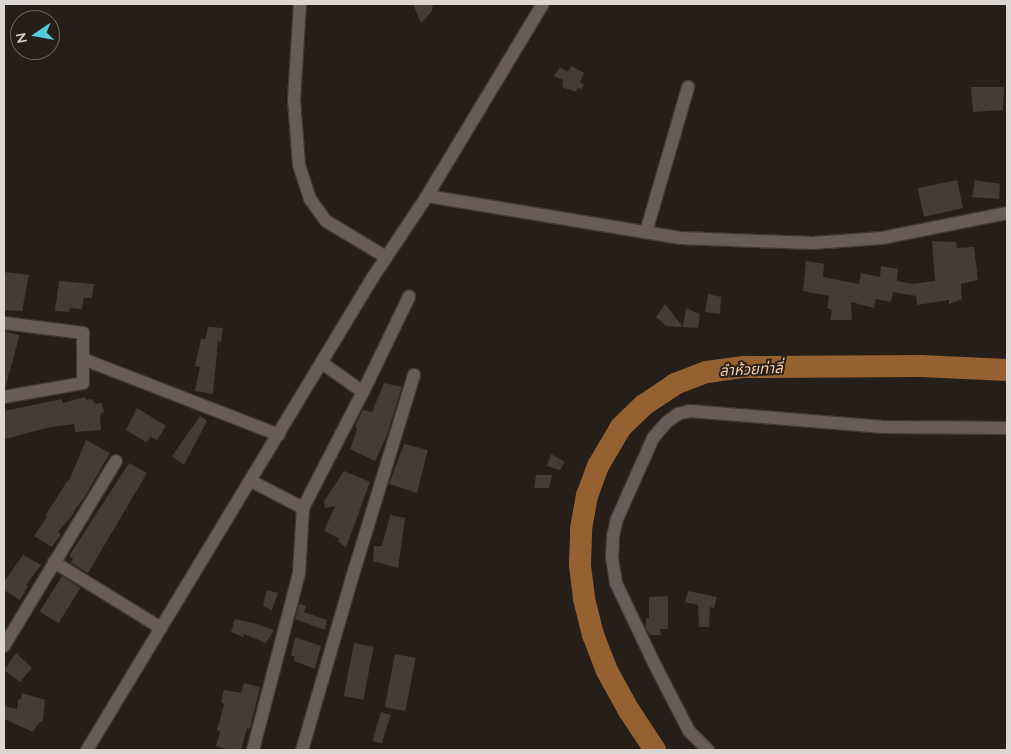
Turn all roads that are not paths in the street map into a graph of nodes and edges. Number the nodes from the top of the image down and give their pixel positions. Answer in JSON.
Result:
{"nodes":[{"id":1,"x":300,"y":4,"type":"edge"},
{"id":2,"x":543,"y":4,"type":"edge"},
{"id":3,"x":688,"y":87,"type":"dead end"},
{"id":4,"x":427,"y":196,"type":"junction"},
{"id":5,"x":1007,"y":213,"type":"edge"},
{"id":6,"x":646,"y":232,"type":"junction"},
{"id":7,"x":386,"y":257,"type":"junction"},
{"id":8,"x":409,"y":297,"type":"dead end"},
{"id":9,"x":4,"y":323,"type":"edge"},
{"id":10,"x":83,"y":359,"type":"junction"},
{"id":11,"x":322,"y":363,"type":"junction"},
{"id":12,"x":414,"y":375,"type":"dead end"},
{"id":13,"x":363,"y":392,"type":"junction"},
{"id":14,"x":4,"y":397,"type":"edge"},
{"id":15,"x":1007,"y":428,"type":"edge"},
{"id":16,"x":279,"y":434,"type":"junction"},
{"id":17,"x":116,"y":461,"type":"dead end"},
{"id":18,"x":251,"y":481,"type":"junction"},
{"id":19,"x":303,"y":508,"type":"junction"},
{"id":20,"x":54,"y":562,"type":"junction"},
{"id":21,"x":161,"y":628,"type":"junction"},
{"id":22,"x":4,"y":646,"type":"edge"},
{"id":23,"x":87,"y":750,"type":"edge"},
{"id":24,"x":253,"y":750,"type":"edge"},
{"id":25,"x":302,"y":750,"type":"edge"},
{"id":26,"x":708,"y":750,"type":"edge"}],
"edges":[{"from":1,"to":7,"type":"street"},
{"from":2,"to":4,"type":"street"},
{"from":3,"to":6,"type":"street"},
{"from":4,"to":6,"type":"street"},
{"from":4,"to":7,"type":"street"},
{"from":5,"to":6,"type":"street"},
{"from":7,"to":11,"type":"street"},
{"from":8,"to":13,"type":"street"},
{"from":9,"to":10,"type":"street"},
{"from":10,"to":14,"type":"street"},
{"from":10,"to":16,"type":"street"},
{"from":11,"to":13,"type":"street"},
{"from":11,"to":16,"type":"street"},
{"from":12,"to":25,"type":"street"},
{"from":13,"to":19,"type":"street"},
{"from":15,"to":26,"type":"street"},
{"from":16,"to":18,"type":"street"},
{"from":17,"to":20,"type":"street"},
{"from":18,"to":19,"type":"street"},
{"from":18,"to":21,"type":"street"},
{"from":19,"to":24,"type":"street"},
{"from":20,"to":21,"type":"street"},
{"from":20,"to":22,"type":"street"},
{"from":21,"to":23,"type":"street"}]}
